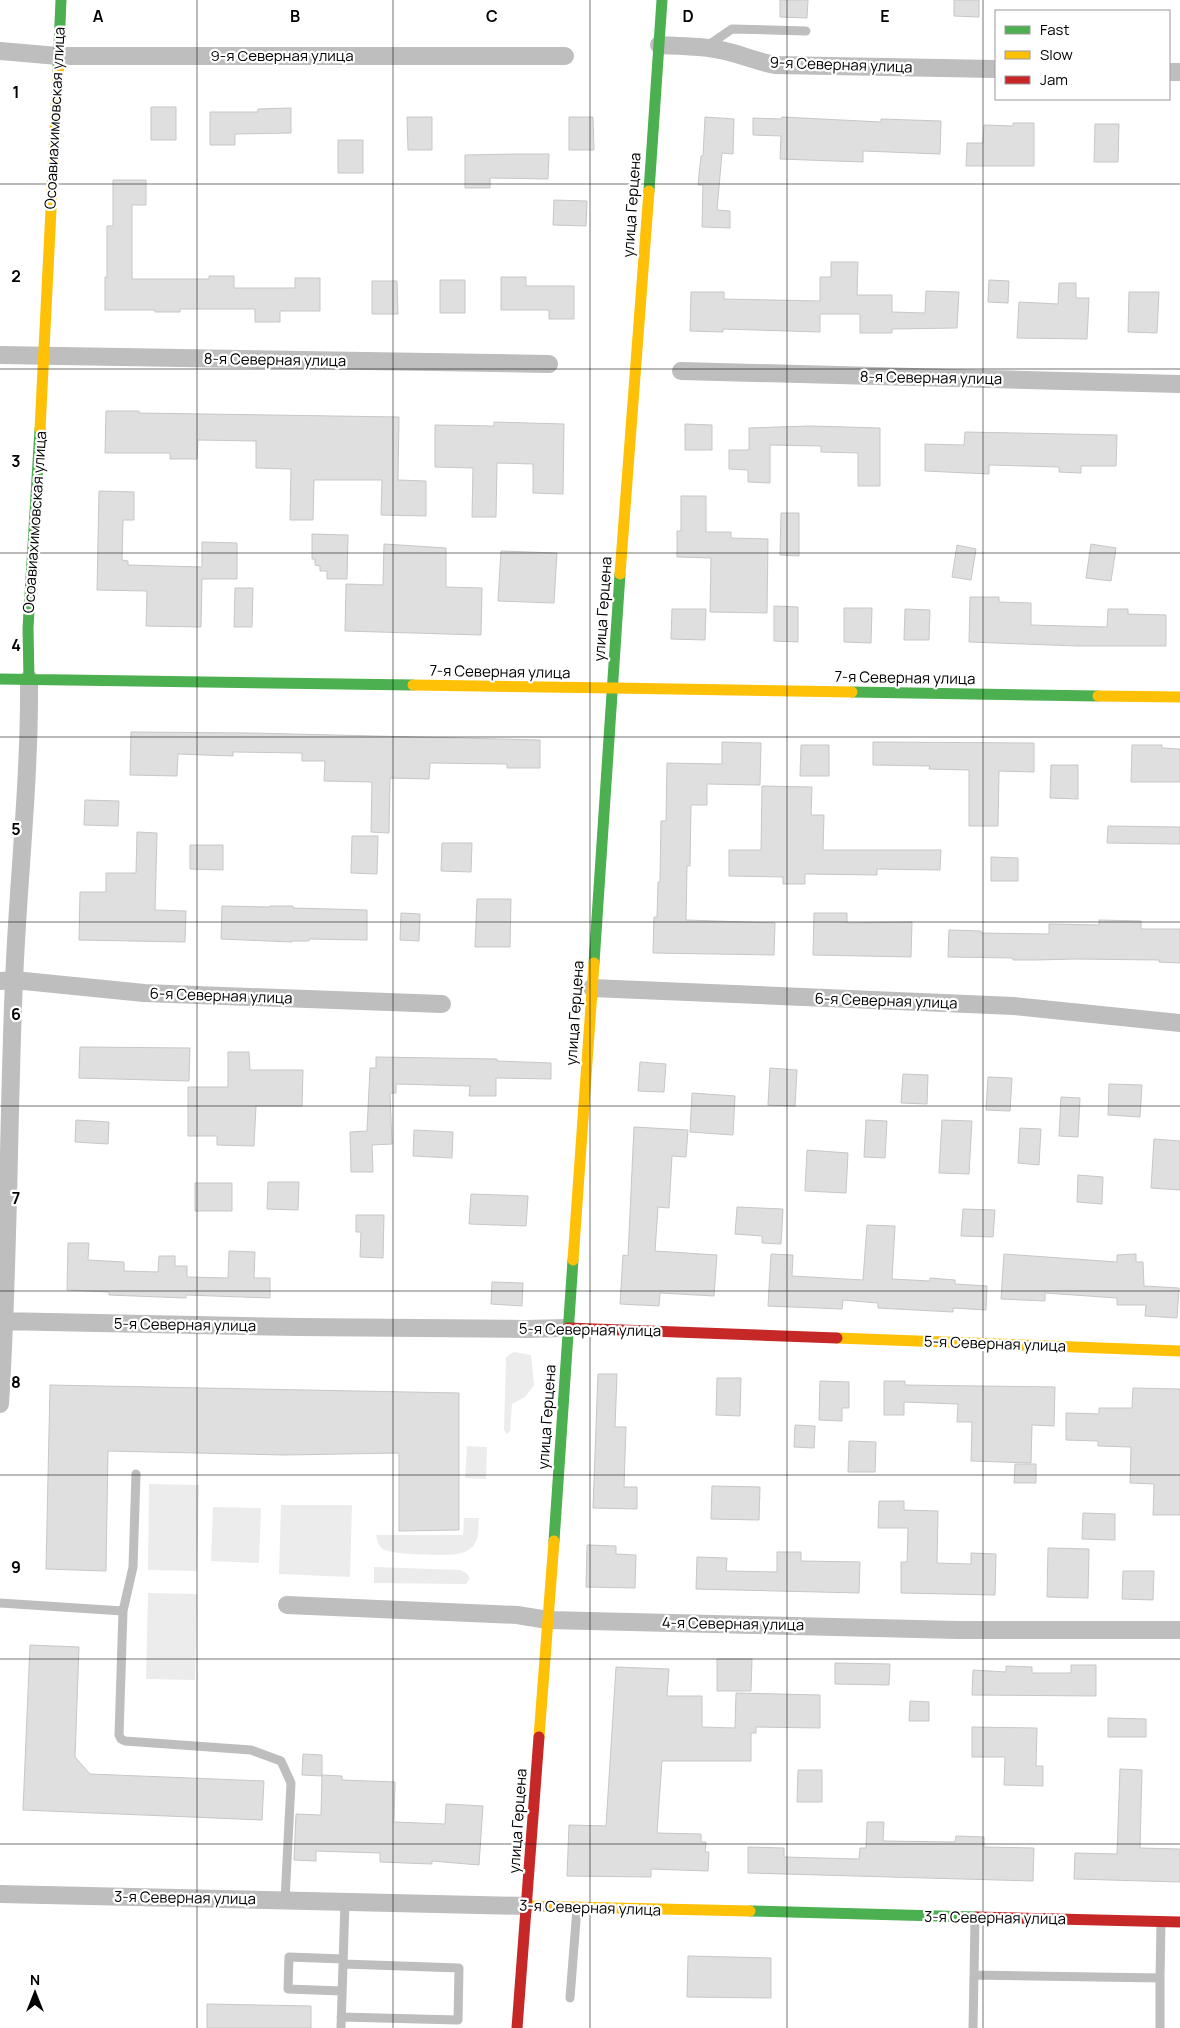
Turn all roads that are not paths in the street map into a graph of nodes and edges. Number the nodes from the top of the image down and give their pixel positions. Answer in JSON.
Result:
{"nodes":[{"id":1,"x":61,"y":0,"type":"edge"},
{"id":2,"x":662,"y":0,"type":"edge"},
{"id":3,"x":806,"y":31,"type":"dead end"},
{"id":4,"x":659,"y":45,"type":"junction"},
{"id":5,"x":704,"y":48,"type":"junction"},
{"id":6,"x":0,"y":51,"type":"edge"},
{"id":7,"x":58,"y":56,"type":"junction"},
{"id":8,"x":565,"y":56,"type":"dead end"},
{"id":9,"x":995,"y":69,"type":"edge"},
{"id":10,"x":0,"y":355,"type":"edge"},
{"id":11,"x":46,"y":356,"type":"junction"},
{"id":12,"x":549,"y":364,"type":"dead end"},
{"id":13,"x":681,"y":372,"type":"dead end"},
{"id":14,"x":1180,"y":384,"type":"edge"},
{"id":15,"x":0,"y":679,"type":"edge"},
{"id":16,"x":29,"y":679,"type":"junction"},
{"id":17,"x":612,"y":688,"type":"junction"},
{"id":18,"x":1180,"y":697,"type":"edge"},
{"id":19,"x":7,"y":981,"type":"edge"},
{"id":20,"x":592,"y":988,"type":"junction"},
{"id":21,"x":442,"y":1004,"type":"dead end"},
{"id":22,"x":1180,"y":1023,"type":"edge"},
{"id":23,"x":2,"y":1321,"type":"edge"},
{"id":24,"x":568,"y":1328,"type":"junction"},
{"id":25,"x":1180,"y":1351,"type":"edge"},
{"id":26,"x":0,"y":1404,"type":"edge"},
{"id":27,"x":136,"y":1474,"type":"dead end"},
{"id":28,"x":0,"y":1603,"type":"edge"},
{"id":29,"x":287,"y":1605,"type":"dead end"},
{"id":30,"x":123,"y":1611,"type":"junction"},
{"id":31,"x":548,"y":1620,"type":"junction"},
{"id":32,"x":1180,"y":1630,"type":"edge"},
{"id":33,"x":0,"y":1894,"type":"edge"},
{"id":34,"x":285,"y":1900,"type":"junction"},
{"id":35,"x":345,"y":1902,"type":"junction"},
{"id":36,"x":526,"y":1906,"type":"junction"},
{"id":37,"x":577,"y":1908,"type":"junction"},
{"id":38,"x":975,"y":1917,"type":"junction"},
{"id":39,"x":1161,"y":1922,"type":"junction"},
{"id":40,"x":1180,"y":1922,"type":"edge"},
{"id":41,"x":343,"y":1962,"type":"junction"},
{"id":42,"x":974,"y":1975,"type":"junction"},
{"id":43,"x":1160,"y":1978,"type":"junction"},
{"id":44,"x":342,"y":1991,"type":"junction"},
{"id":45,"x":570,"y":1998,"type":"dead end"},
{"id":46,"x":341,"y":2016,"type":"junction"},
{"id":47,"x":340,"y":2028,"type":"edge"},
{"id":48,"x":517,"y":2028,"type":"edge"},
{"id":49,"x":973,"y":2028,"type":"edge"},
{"id":50,"x":1160,"y":2028,"type":"edge"}],
"edges":[{"from":1,"to":7,"type":"main road","name":"Осоавиахимовская улица"},
{"from":2,"to":4,"type":"main road","name":"улица Герцена"},
{"from":3,"to":5,"type":"lane"},
{"from":4,"to":5,"type":"street","name":"9-я Северная улица"},
{"from":4,"to":17,"type":"main road","name":"улица Герцена"},
{"from":5,"to":9,"type":"street","name":"9-я Северная улица"},
{"from":6,"to":7,"type":"street","name":"9-я Северная улица"},
{"from":7,"to":8,"type":"street","name":"9-я Северная улица"},
{"from":7,"to":11,"type":"main road","name":"Осоавиахимовская улица"},
{"from":10,"to":11,"type":"street","name":"8-я Северная улица"},
{"from":11,"to":12,"type":"street","name":"8-я Северная улица"},
{"from":11,"to":16,"type":"main road","name":"Осоавиахимовская улица"},
{"from":13,"to":14,"type":"street","name":"8-я Северная улица"},
{"from":15,"to":16,"type":"main road","name":"7-я Северная улица"},
{"from":16,"to":17,"type":"main road","name":"7-я Северная улица"},
{"from":16,"to":19,"type":"street","name":"Осоавиахимовская улица"},
{"from":17,"to":18,"type":"main road","name":"7-я Северная улица"},
{"from":17,"to":20,"type":"main road","name":"улица Герцена"},
{"from":19,"to":21,"type":"street","name":"6-я Северная улица"},
{"from":19,"to":23,"type":"street","name":"Осоавиахимовская улица"},
{"from":20,"to":22,"type":"street","name":"6-я Северная улица"},
{"from":20,"to":24,"type":"main road","name":"улица Герцена"},
{"from":23,"to":24,"type":"street","name":"5-я Северная улица"},
{"from":23,"to":26,"type":"street","name":"Осоавиахимовская улица"},
{"from":24,"to":25,"type":"main road","name":"5-я Северная улица"},
{"from":24,"to":31,"type":"main road","name":"улица Герцена"},
{"from":27,"to":30,"type":"lane"},
{"from":28,"to":30,"type":"lane"},
{"from":29,"to":31,"type":"street","name":"4-я Северная улица"},
{"from":30,"to":34,"type":"lane"},
{"from":31,"to":32,"type":"street","name":"4-я Северная улица"},
{"from":31,"to":36,"type":"main road","name":"улица Герцена"},
{"from":33,"to":34,"type":"street","name":"3-я Северная улица"},
{"from":34,"to":35,"type":"street","name":"3-я Северная улица"},
{"from":35,"to":36,"type":"street","name":"3-я Северная улица"},
{"from":35,"to":41,"type":"lane"},
{"from":36,"to":37,"type":"main road","name":"3-я Северная улица"},
{"from":36,"to":48,"type":"main road","name":"улица Герцена"},
{"from":37,"to":38,"type":"main road","name":"3-я Северная улица"},
{"from":37,"to":45,"type":"lane"},
{"from":38,"to":39,"type":"main road","name":"3-я Северная улица"},
{"from":38,"to":42,"type":"lane"},
{"from":39,"to":40,"type":"main road","name":"3-я Северная улица"},
{"from":39,"to":43,"type":"lane"},
{"from":41,"to":44,"type":"lane"},
{"from":41,"to":44,"type":"lane"},
{"from":41,"to":46,"type":"lane"},
{"from":42,"to":43,"type":"lane"},
{"from":42,"to":49,"type":"lane"},
{"from":43,"to":50,"type":"lane"},
{"from":44,"to":46,"type":"lane"},
{"from":46,"to":47,"type":"lane"}]}
